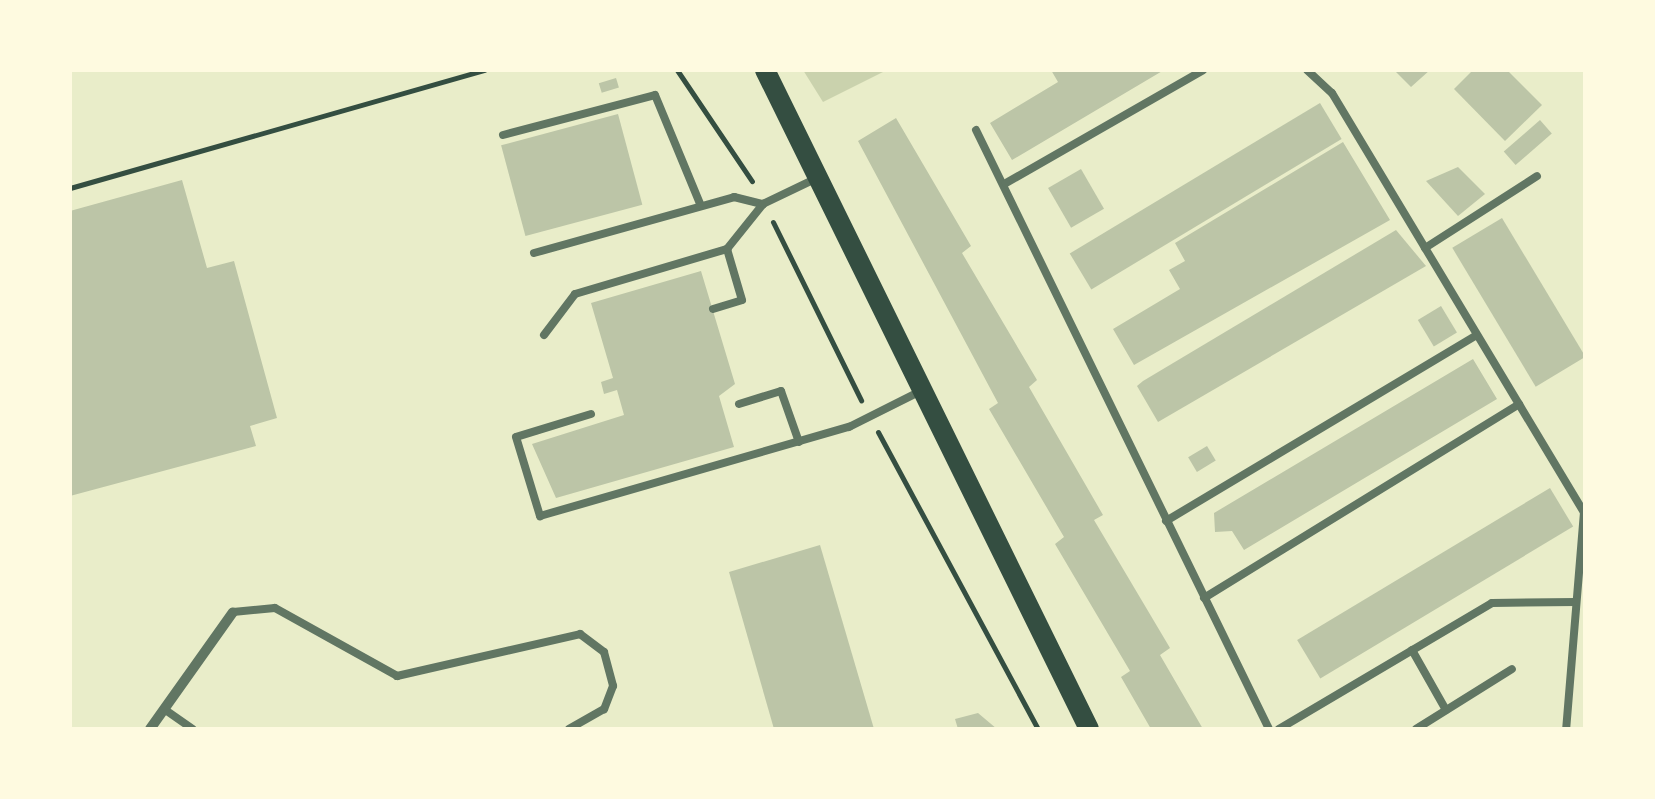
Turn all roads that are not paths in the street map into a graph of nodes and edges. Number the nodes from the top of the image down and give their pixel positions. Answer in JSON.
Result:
{"nodes":[{"id":1,"x":765,"y":70,"type":"edge"},
{"id":2,"x":1203,"y":70,"type":"edge"},
{"id":3,"x":1307,"y":70,"type":"edge"},
{"id":4,"x":976,"y":130,"type":"dead end"},
{"id":5,"x":503,"y":135,"type":"dead end"},
{"id":6,"x":1538,"y":176,"type":"dead end"},
{"id":7,"x":819,"y":178,"type":"junction"},
{"id":8,"x":1006,"y":184,"type":"junction"},
{"id":9,"x":764,"y":204,"type":"junction"},
{"id":10,"x":701,"y":206,"type":"junction"},
{"id":11,"x":1425,"y":248,"type":"junction"},
{"id":12,"x":727,"y":249,"type":"junction"},
{"id":13,"x":534,"y":254,"type":"dead end"},
{"id":14,"x":713,"y":309,"type":"dead end"},
{"id":15,"x":544,"y":335,"type":"dead end"},
{"id":16,"x":1478,"y":335,"type":"junction"},
{"id":17,"x":925,"y":389,"type":"junction"},
{"id":18,"x":738,"y":404,"type":"dead end"},
{"id":19,"x":1519,"y":404,"type":"junction"},
{"id":20,"x":591,"y":414,"type":"dead end"},
{"id":21,"x":799,"y":442,"type":"junction"},
{"id":22,"x":1166,"y":521,"type":"junction"},
{"id":23,"x":1204,"y":598,"type":"junction"},
{"id":24,"x":1576,"y":602,"type":"junction"},
{"id":25,"x":233,"y":612,"type":"joint"},
{"id":26,"x":1412,"y":650,"type":"junction"},
{"id":27,"x":1512,"y":669,"type":"dead end"},
{"id":28,"x":164,"y":710,"type":"junction"},
{"id":29,"x":1446,"y":710,"type":"junction"},
{"id":30,"x":150,"y":729,"type":"edge"},
{"id":31,"x":193,"y":729,"type":"edge"},
{"id":32,"x":569,"y":729,"type":"edge"},
{"id":33,"x":1089,"y":729,"type":"edge"},
{"id":34,"x":1269,"y":729,"type":"edge"},
{"id":35,"x":1278,"y":729,"type":"edge"},
{"id":36,"x":1416,"y":729,"type":"edge"},
{"id":37,"x":1566,"y":729,"type":"edge"}],
"edges":[{"from":1,"to":7,"type":"main road"},
{"from":2,"to":8,"type":"lane"},
{"from":3,"to":11,"type":"lane"},
{"from":4,"to":8,"type":"lane"},
{"from":5,"to":10,"type":"lane"},
{"from":6,"to":11,"type":"lane"},
{"from":7,"to":9,"type":"lane"},
{"from":7,"to":17,"type":"main road"},
{"from":8,"to":22,"type":"lane"},
{"from":9,"to":10,"type":"lane"},
{"from":9,"to":12,"type":"lane"},
{"from":10,"to":13,"type":"lane"},
{"from":11,"to":16,"type":"lane"},
{"from":12,"to":14,"type":"lane"},
{"from":12,"to":15,"type":"lane"},
{"from":16,"to":19,"type":"lane"},
{"from":16,"to":22,"type":"lane"},
{"from":17,"to":21,"type":"lane"},
{"from":17,"to":33,"type":"main road"},
{"from":18,"to":21,"type":"lane"},
{"from":19,"to":23,"type":"lane"},
{"from":19,"to":24,"type":"lane"},
{"from":20,"to":21,"type":"lane"},
{"from":22,"to":23,"type":"lane"},
{"from":23,"to":34,"type":"lane"},
{"from":24,"to":26,"type":"lane"},
{"from":24,"to":37,"type":"lane"},
{"from":25,"to":28,"type":"street"},
{"from":25,"to":32,"type":"lane"},
{"from":26,"to":29,"type":"lane"},
{"from":26,"to":35,"type":"lane"},
{"from":27,"to":29,"type":"lane"},
{"from":28,"to":30,"type":"street"},
{"from":28,"to":31,"type":"lane"},
{"from":29,"to":36,"type":"lane"}]}
